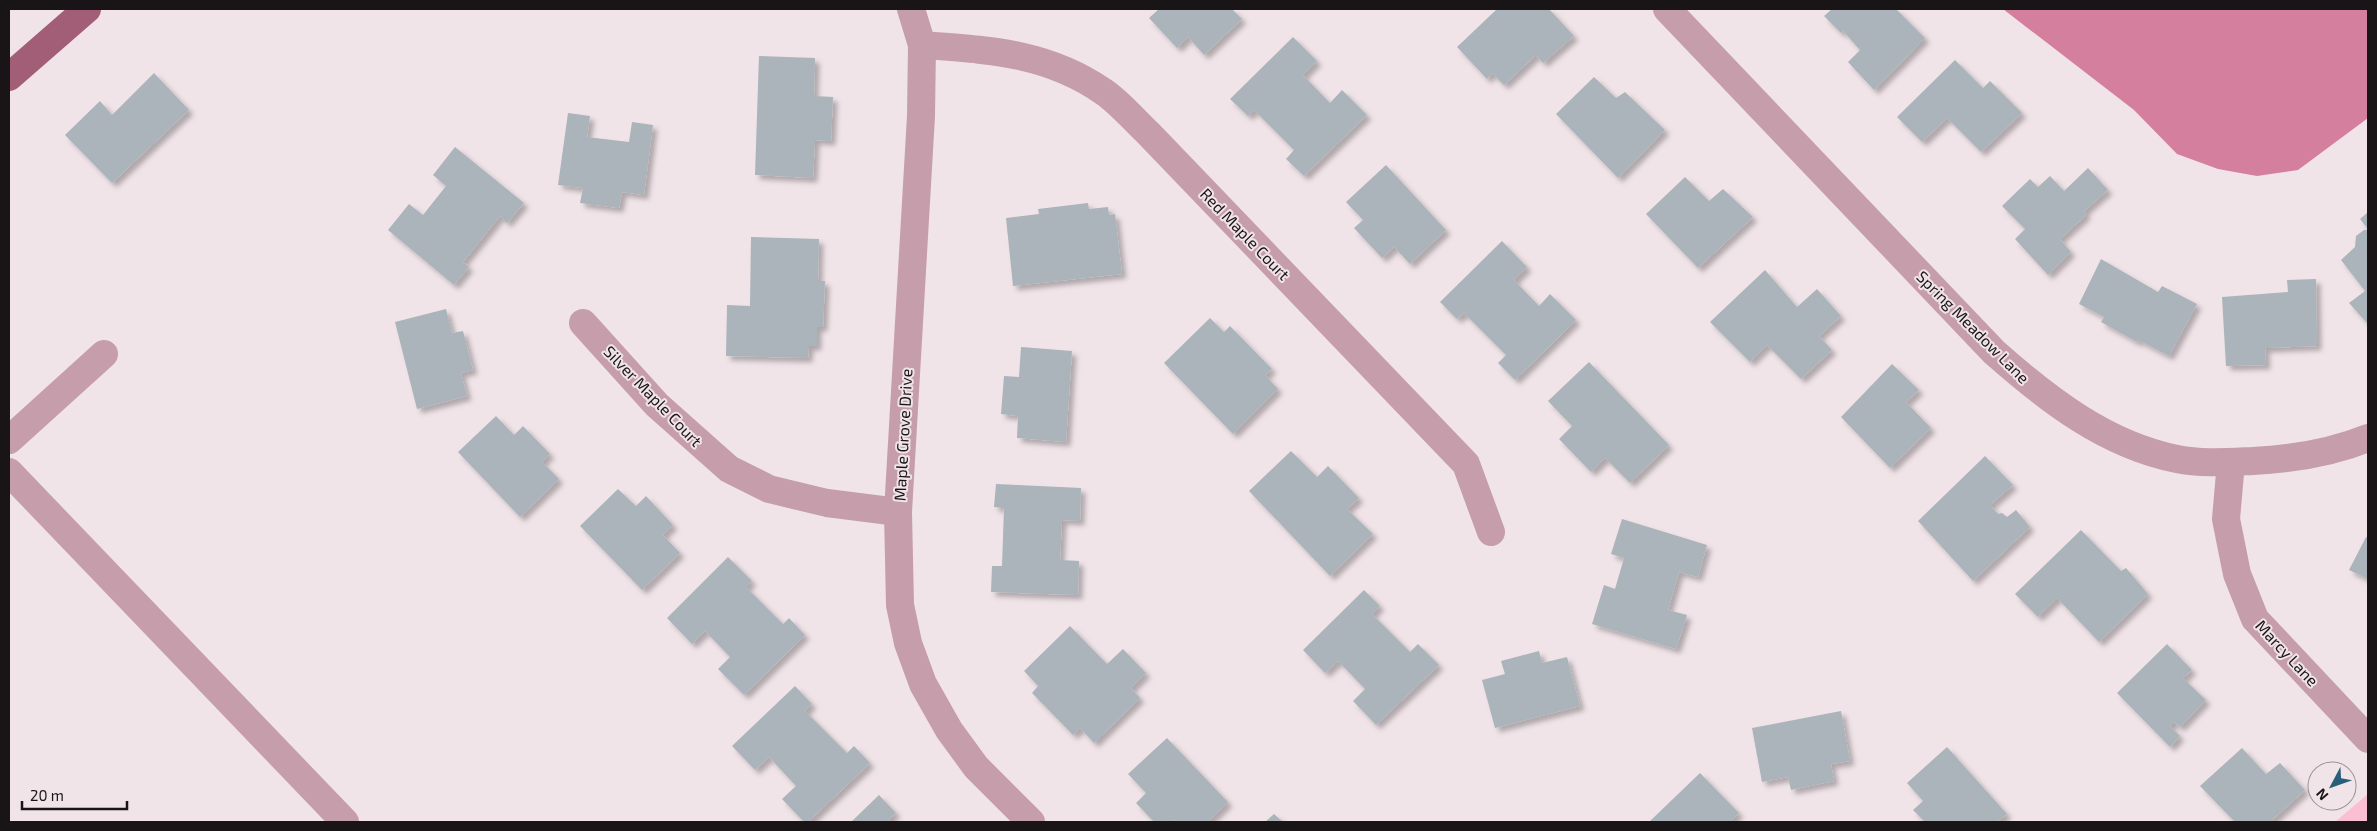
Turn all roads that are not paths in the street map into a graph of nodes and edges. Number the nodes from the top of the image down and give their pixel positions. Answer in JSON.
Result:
{"nodes":[{"id":1,"x":87,"y":9,"type":"edge"},
{"id":2,"x":911,"y":9,"type":"edge"},
{"id":3,"x":1667,"y":9,"type":"edge"},
{"id":4,"x":922,"y":45,"type":"junction"},
{"id":5,"x":9,"y":77,"type":"edge"},
{"id":6,"x":583,"y":323,"type":"dead end"},
{"id":7,"x":104,"y":354,"type":"dead end"},
{"id":8,"x":2368,"y":438,"type":"edge"},
{"id":9,"x":9,"y":440,"type":"edge"},
{"id":10,"x":2231,"y":462,"type":"junction"},
{"id":11,"x":9,"y":472,"type":"edge"},
{"id":12,"x":898,"y":512,"type":"junction"},
{"id":13,"x":1491,"y":532,"type":"dead end"},
{"id":14,"x":2368,"y":739,"type":"edge"},
{"id":15,"x":345,"y":822,"type":"edge"},
{"id":16,"x":1031,"y":822,"type":"edge"}],
"edges":[{"from":1,"to":5,"type":"main road"},
{"from":2,"to":4,"type":"street","name":"Maple Grove Drive"},
{"from":3,"to":10,"type":"street","name":"Spring Meadow Lane"},
{"from":4,"to":12,"type":"street","name":"Maple Grove Drive"},
{"from":4,"to":13,"type":"street","name":"Red Maple Court"},
{"from":6,"to":12,"type":"street","name":"Silver Maple Court"},
{"from":7,"to":9,"type":"street"},
{"from":8,"to":10,"type":"street","name":"Spring Meadow Lane"},
{"from":10,"to":14,"type":"street","name":"Marcy Lane"},
{"from":11,"to":15,"type":"street"},
{"from":12,"to":16,"type":"street","name":"Maple Grove Drive"}]}
